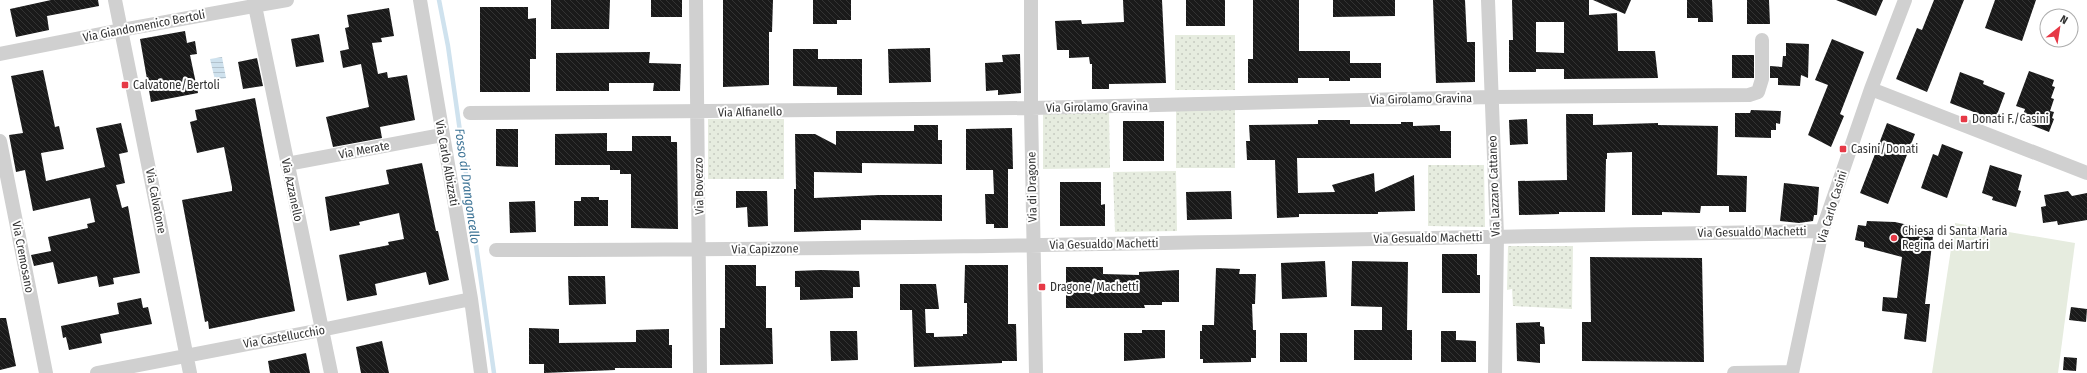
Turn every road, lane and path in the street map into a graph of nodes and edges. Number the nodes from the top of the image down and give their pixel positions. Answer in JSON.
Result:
{"nodes":[{"id":1,"x":115,"y":0,"type":"edge"},
{"id":2,"x":288,"y":0,"type":"edge"},
{"id":3,"x":420,"y":0,"type":"edge"},
{"id":4,"x":696,"y":0,"type":"edge"},
{"id":5,"x":1031,"y":0,"type":"edge"},
{"id":6,"x":1488,"y":0,"type":"edge"},
{"id":7,"x":1905,"y":0,"type":"edge"},
{"id":8,"x":255,"y":6,"type":"junction"},
{"id":9,"x":121,"y":30,"type":"junction"},
{"id":10,"x":1762,"y":40,"type":"dead end"},
{"id":11,"x":0,"y":54,"type":"edge"},
{"id":12,"x":1871,"y":89,"type":"junction"},
{"id":13,"x":1491,"y":97,"type":"junction"},
{"id":14,"x":1031,"y":108,"type":"junction"},
{"id":15,"x":698,"y":112,"type":"junction"},
{"id":16,"x":470,"y":113,"type":"dead end"},
{"id":17,"x":442,"y":135,"type":"junction"},
{"id":18,"x":0,"y":141,"type":"edge"},
{"id":19,"x":287,"y":164,"type":"junction"},
{"id":20,"x":2087,"y":173,"type":"edge"},
{"id":21,"x":1822,"y":231,"type":"junction"},
{"id":22,"x":1497,"y":236,"type":"junction"},
{"id":23,"x":1033,"y":246,"type":"junction"},
{"id":24,"x":496,"y":250,"type":"dead end"},
{"id":25,"x":700,"y":250,"type":"junction"},
{"id":26,"x":471,"y":299,"type":"junction"},
{"id":27,"x":321,"y":330,"type":"junction"},
{"id":28,"x":187,"y":355,"type":"junction"},
{"id":29,"x":1792,"y":372,"type":"edge"},
{"id":30,"x":46,"y":373,"type":"edge"},
{"id":31,"x":97,"y":373,"type":"edge"},
{"id":32,"x":190,"y":373,"type":"edge"},
{"id":33,"x":331,"y":373,"type":"edge"},
{"id":34,"x":481,"y":373,"type":"edge"},
{"id":35,"x":700,"y":373,"type":"edge"},
{"id":36,"x":1036,"y":373,"type":"edge"},
{"id":37,"x":1495,"y":373,"type":"edge"},
{"id":38,"x":1734,"y":373,"type":"edge"}],
"edges":[{"from":1,"to":9,"type":"street","name":"Via Calvatone"},
{"from":2,"to":8,"type":"street","name":"Via Giandomenico Bertoli"},
{"from":3,"to":17,"type":"street","name":"Via Carlo Albizzati"},
{"from":4,"to":15,"type":"street","name":"Via Bovezzo"},
{"from":5,"to":14,"type":"street","name":"Via di Dragone"},
{"from":6,"to":13,"type":"street","name":"Via Lazzaro Cattaneo"},
{"from":7,"to":12,"type":"street","name":"Via Carlo Casini"},
{"from":8,"to":9,"type":"street","name":"Via Giandomenico Bertoli"},
{"from":8,"to":19,"type":"street","name":"Via Azzanello"},
{"from":9,"to":11,"type":"street","name":"Via Giandomenico Bertoli"},
{"from":9,"to":28,"type":"street","name":"Via Calvatone"},
{"from":10,"to":13,"type":"street","name":"Via Girolamo Gravina"},
{"from":12,"to":20,"type":"street"},
{"from":12,"to":21,"type":"street","name":"Via Carlo Casini"},
{"from":13,"to":14,"type":"street","name":"Via Girolamo Gravina"},
{"from":13,"to":22,"type":"street","name":"Via Lazzaro Cattaneo"},
{"from":14,"to":15,"type":"street","name":"Via Alfianello"},
{"from":14,"to":23,"type":"street","name":"Via di Dragone"},
{"from":15,"to":16,"type":"street","name":"Via Alfianello"},
{"from":15,"to":25,"type":"street","name":"Via Bovezzo"},
{"from":17,"to":19,"type":"street","name":"Via Merate"},
{"from":17,"to":26,"type":"street","name":"Via Carlo Albizzati"},
{"from":18,"to":30,"type":"street","name":"Via Cremosano"},
{"from":19,"to":27,"type":"street","name":"Via Azzanello"},
{"from":21,"to":22,"type":"street","name":"Via Gesualdo Machetti"},
{"from":21,"to":29,"type":"street","name":"Via Carlo Casini"},
{"from":22,"to":23,"type":"street","name":"Via Gesualdo Machetti"},
{"from":22,"to":37,"type":"street","name":"Via Lazzaro Cattaneo"},
{"from":23,"to":25,"type":"street","name":"Via Capizzone"},
{"from":23,"to":36,"type":"street","name":"Via di Dragone"},
{"from":24,"to":25,"type":"street","name":"Via Capizzone"},
{"from":25,"to":35,"type":"street","name":"Via Bovezzo"},
{"from":26,"to":27,"type":"street","name":"Via Castellucchio"},
{"from":26,"to":34,"type":"street","name":"Via Carlo Albizzati"},
{"from":27,"to":28,"type":"street","name":"Via Castellucchio"},
{"from":27,"to":33,"type":"street","name":"Via Azzanello"},
{"from":28,"to":31,"type":"street","name":"Via Castellucchio"},
{"from":28,"to":32,"type":"street","name":"Via Calvatone"},
{"from":29,"to":38,"type":"street"}]}
